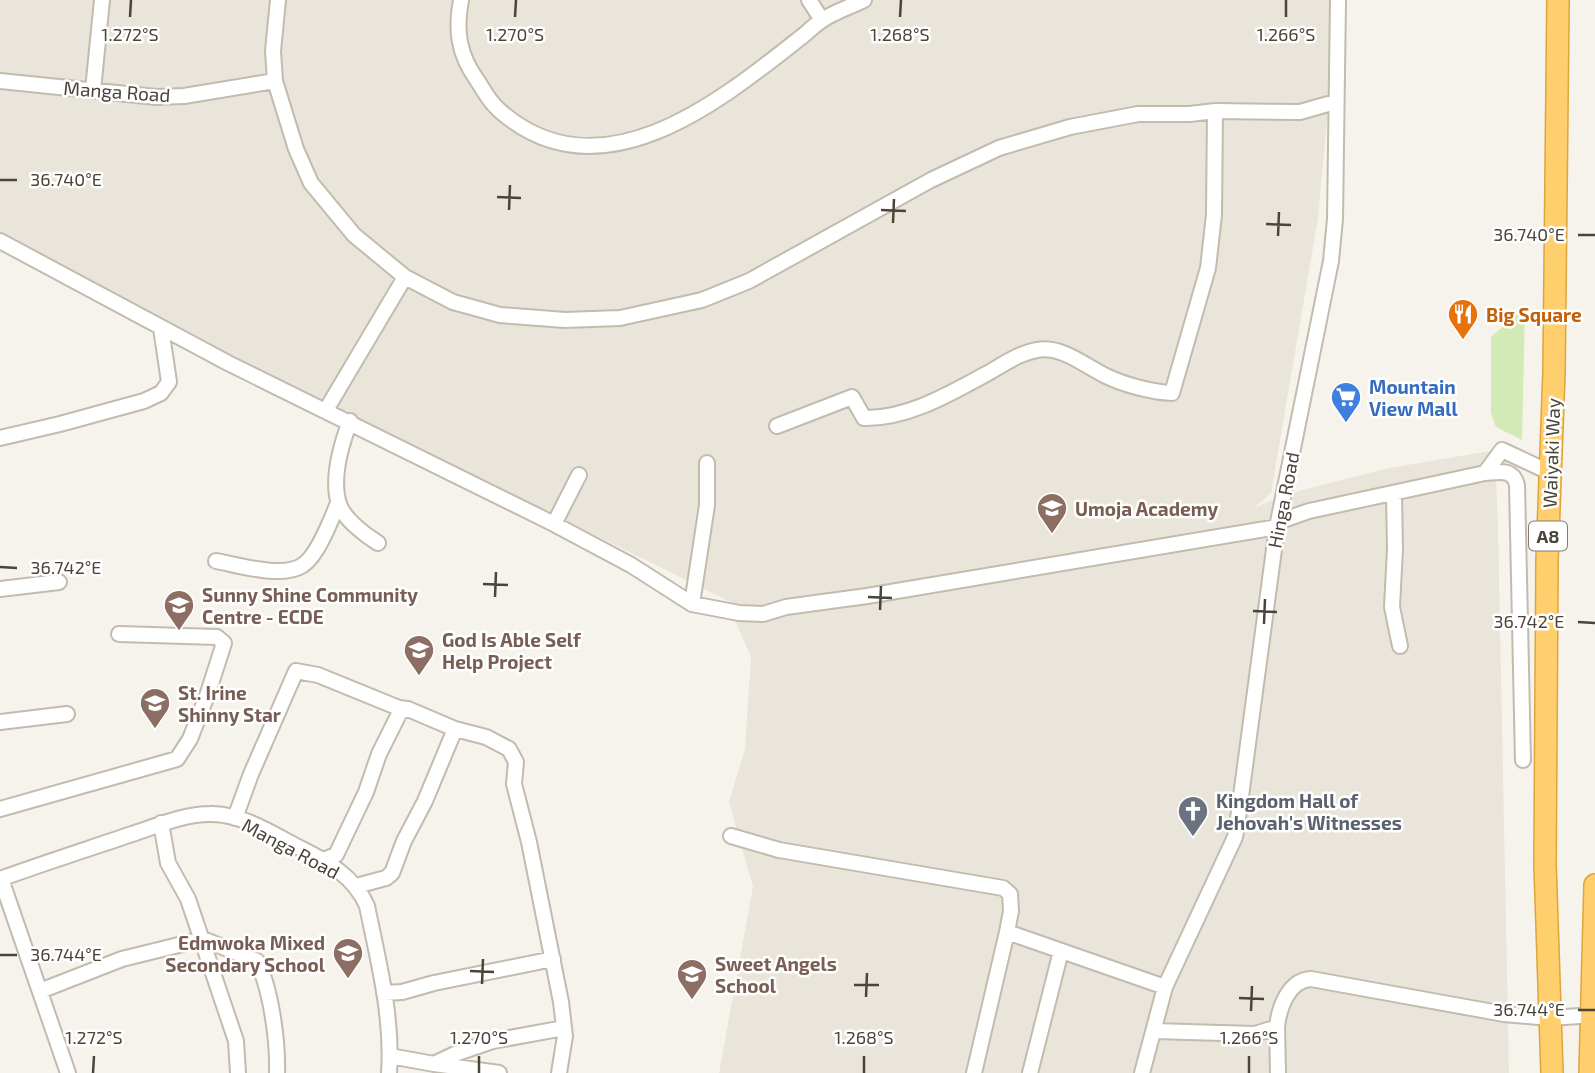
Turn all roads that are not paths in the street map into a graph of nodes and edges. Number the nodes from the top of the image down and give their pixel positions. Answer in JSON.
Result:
{"nodes":[{"id":1,"x":102,"y":0,"type":"edge"},
{"id":2,"x":278,"y":0,"type":"edge"},
{"id":3,"x":461,"y":0,"type":"edge"},
{"id":4,"x":809,"y":0,"type":"edge"},
{"id":5,"x":864,"y":0,"type":"edge"},
{"id":6,"x":1338,"y":0,"type":"edge"},
{"id":7,"x":1558,"y":0,"type":"edge"},
{"id":8,"x":822,"y":20,"type":"junction"},
{"id":9,"x":0,"y":81,"type":"edge"},
{"id":10,"x":275,"y":82,"type":"junction"},
{"id":11,"x":93,"y":90,"type":"junction"},
{"id":12,"x":1336,"y":104,"type":"junction"},
{"id":13,"x":1215,"y":111,"type":"junction"},
{"id":14,"x":0,"y":241,"type":"edge"},
{"id":15,"x":405,"y":277,"type":"junction"},
{"id":16,"x":161,"y":328,"type":"junction"},
{"id":17,"x":327,"y":410,"type":"junction"},
{"id":18,"x":350,"y":421,"type":"junction"},
{"id":19,"x":777,"y":426,"type":"dead end"},
{"id":20,"x":0,"y":438,"type":"edge"},
{"id":21,"x":707,"y":463,"type":"dead end"},
{"id":22,"x":1485,"y":473,"type":"junction"},
{"id":23,"x":1551,"y":473,"type":"junction"},
{"id":24,"x":579,"y":475,"type":"dead end"},
{"id":25,"x":1513,"y":475,"type":"junction"},
{"id":26,"x":1394,"y":493,"type":"junction"},
{"id":27,"x":338,"y":503,"type":"junction"},
{"id":28,"x":554,"y":524,"type":"junction"},
{"id":29,"x":1278,"y":524,"type":"junction"},
{"id":30,"x":378,"y":543,"type":"dead end"},
{"id":31,"x":216,"y":561,"type":"dead end"},
{"id":32,"x":59,"y":582,"type":"dead end"},
{"id":33,"x":0,"y":589,"type":"edge"},
{"id":34,"x":692,"y":604,"type":"junction"},
{"id":35,"x":119,"y":634,"type":"dead end"},
{"id":36,"x":1400,"y":646,"type":"dead end"},
{"id":37,"x":408,"y":709,"type":"junction"},
{"id":38,"x":66,"y":714,"type":"dead end"},
{"id":39,"x":0,"y":722,"type":"edge"},
{"id":40,"x":455,"y":729,"type":"junction"},
{"id":41,"x":1523,"y":760,"type":"dead end"},
{"id":42,"x":0,"y":809,"type":"edge"},
{"id":43,"x":235,"y":818,"type":"junction"},
{"id":44,"x":161,"y":823,"type":"junction"},
{"id":45,"x":731,"y":836,"type":"dead end"},
{"id":46,"x":323,"y":860,"type":"junction"},
{"id":47,"x":1,"y":879,"type":"edge"},
{"id":48,"x":1595,"y":885,"type":"edge"},
{"id":49,"x":356,"y":886,"type":"junction"},
{"id":50,"x":1007,"y":932,"type":"junction"},
{"id":51,"x":202,"y":939,"type":"junction"},
{"id":52,"x":1061,"y":951,"type":"junction"},
{"id":53,"x":553,"y":959,"type":"junction"},
{"id":54,"x":1166,"y":987,"type":"junction"},
{"id":55,"x":40,"y":991,"type":"junction"},
{"id":56,"x":384,"y":993,"type":"junction"},
{"id":57,"x":1593,"y":1015,"type":"edge"},
{"id":58,"x":1550,"y":1018,"type":"junction"},
{"id":59,"x":1277,"y":1027,"type":"junction"},
{"id":60,"x":564,"y":1028,"type":"junction"},
{"id":61,"x":1154,"y":1031,"type":"junction"},
{"id":62,"x":390,"y":1056,"type":"junction"},
{"id":63,"x":434,"y":1064,"type":"junction"},
{"id":64,"x":68,"y":1073,"type":"edge"},
{"id":65,"x":238,"y":1073,"type":"edge"},
{"id":66,"x":276,"y":1073,"type":"edge"},
{"id":67,"x":389,"y":1073,"type":"edge"},
{"id":68,"x":499,"y":1073,"type":"edge"},
{"id":69,"x":559,"y":1073,"type":"edge"},
{"id":70,"x":974,"y":1073,"type":"edge"},
{"id":71,"x":1030,"y":1073,"type":"edge"},
{"id":72,"x":1142,"y":1073,"type":"edge"},
{"id":73,"x":1278,"y":1073,"type":"edge"},
{"id":74,"x":1552,"y":1073,"type":"edge"},
{"id":75,"x":1590,"y":1073,"type":"edge"}],
"edges":[{"from":1,"to":11,"type":"street"},
{"from":2,"to":10,"type":"street"},
{"from":3,"to":8,"type":"street"},
{"from":4,"to":8,"type":"street"},
{"from":5,"to":8,"type":"street"},
{"from":6,"to":12,"type":"street","name":"Hinga Road"},
{"from":7,"to":23,"type":"highway","name":"Waiyaki Way","number":"A8"},
{"from":9,"to":11,"type":"street","name":"Manga Road"},
{"from":10,"to":11,"type":"street","name":"Manga Road"},
{"from":10,"to":15,"type":"street"},
{"from":12,"to":13,"type":"street"},
{"from":12,"to":29,"type":"street","name":"Hinga Road"},
{"from":13,"to":15,"type":"street"},
{"from":13,"to":19,"type":"street"},
{"from":14,"to":16,"type":"street"},
{"from":15,"to":17,"type":"street"},
{"from":16,"to":17,"type":"street"},
{"from":16,"to":20,"type":"street"},
{"from":17,"to":18,"type":"street"},
{"from":18,"to":27,"type":"street"},
{"from":18,"to":28,"type":"street"},
{"from":21,"to":34,"type":"street"},
{"from":22,"to":23,"type":"street"},
{"from":22,"to":25,"type":"street"},
{"from":22,"to":26,"type":"street"},
{"from":23,"to":25,"type":"street"},
{"from":23,"to":58,"type":"highway","name":"Waiyaki Way","number":"A8"},
{"from":24,"to":28,"type":"street"},
{"from":25,"to":41,"type":"street"},
{"from":26,"to":29,"type":"street"},
{"from":26,"to":36,"type":"street"},
{"from":27,"to":30,"type":"street"},
{"from":27,"to":31,"type":"street"},
{"from":28,"to":34,"type":"street"},
{"from":29,"to":34,"type":"street"},
{"from":29,"to":54,"type":"street","name":"Hinga Road"},
{"from":32,"to":33,"type":"street"},
{"from":35,"to":42,"type":"street"},
{"from":37,"to":40,"type":"street"},
{"from":37,"to":43,"type":"street"},
{"from":37,"to":46,"type":"street"},
{"from":38,"to":39,"type":"street"},
{"from":40,"to":49,"type":"street"},
{"from":40,"to":53,"type":"street"},
{"from":43,"to":44,"type":"street","name":"Manga Road"},
{"from":43,"to":46,"type":"street","name":"Manga Road"},
{"from":44,"to":47,"type":"street","name":"Manga Road"},
{"from":44,"to":51,"type":"street"},
{"from":45,"to":50,"type":"street"},
{"from":46,"to":49,"type":"street","name":"Manga Road"},
{"from":47,"to":55,"type":"street"},
{"from":48,"to":57,"type":"highway"},
{"from":49,"to":56,"type":"street","name":"Manga Road"},
{"from":50,"to":52,"type":"street"},
{"from":50,"to":70,"type":"street"},
{"from":51,"to":55,"type":"street"},
{"from":51,"to":65,"type":"street"},
{"from":51,"to":66,"type":"street"},
{"from":52,"to":54,"type":"street"},
{"from":52,"to":71,"type":"street"},
{"from":53,"to":56,"type":"street"},
{"from":53,"to":60,"type":"street"},
{"from":54,"to":61,"type":"street","name":"Hinga Road"},
{"from":55,"to":64,"type":"street"},
{"from":56,"to":62,"type":"street","name":"Manga Road"},
{"from":57,"to":58,"type":"street"},
{"from":57,"to":75,"type":"highway"},
{"from":58,"to":59,"type":"street"},
{"from":58,"to":74,"type":"highway","name":"Waiyaki Way","number":"A8"},
{"from":59,"to":61,"type":"street"},
{"from":59,"to":73,"type":"street"},
{"from":60,"to":63,"type":"street"},
{"from":60,"to":69,"type":"street"},
{"from":61,"to":72,"type":"street","name":"Hinga Road"},
{"from":62,"to":63,"type":"street"},
{"from":62,"to":67,"type":"street","name":"Manga Road"},
{"from":63,"to":68,"type":"street"}]}
